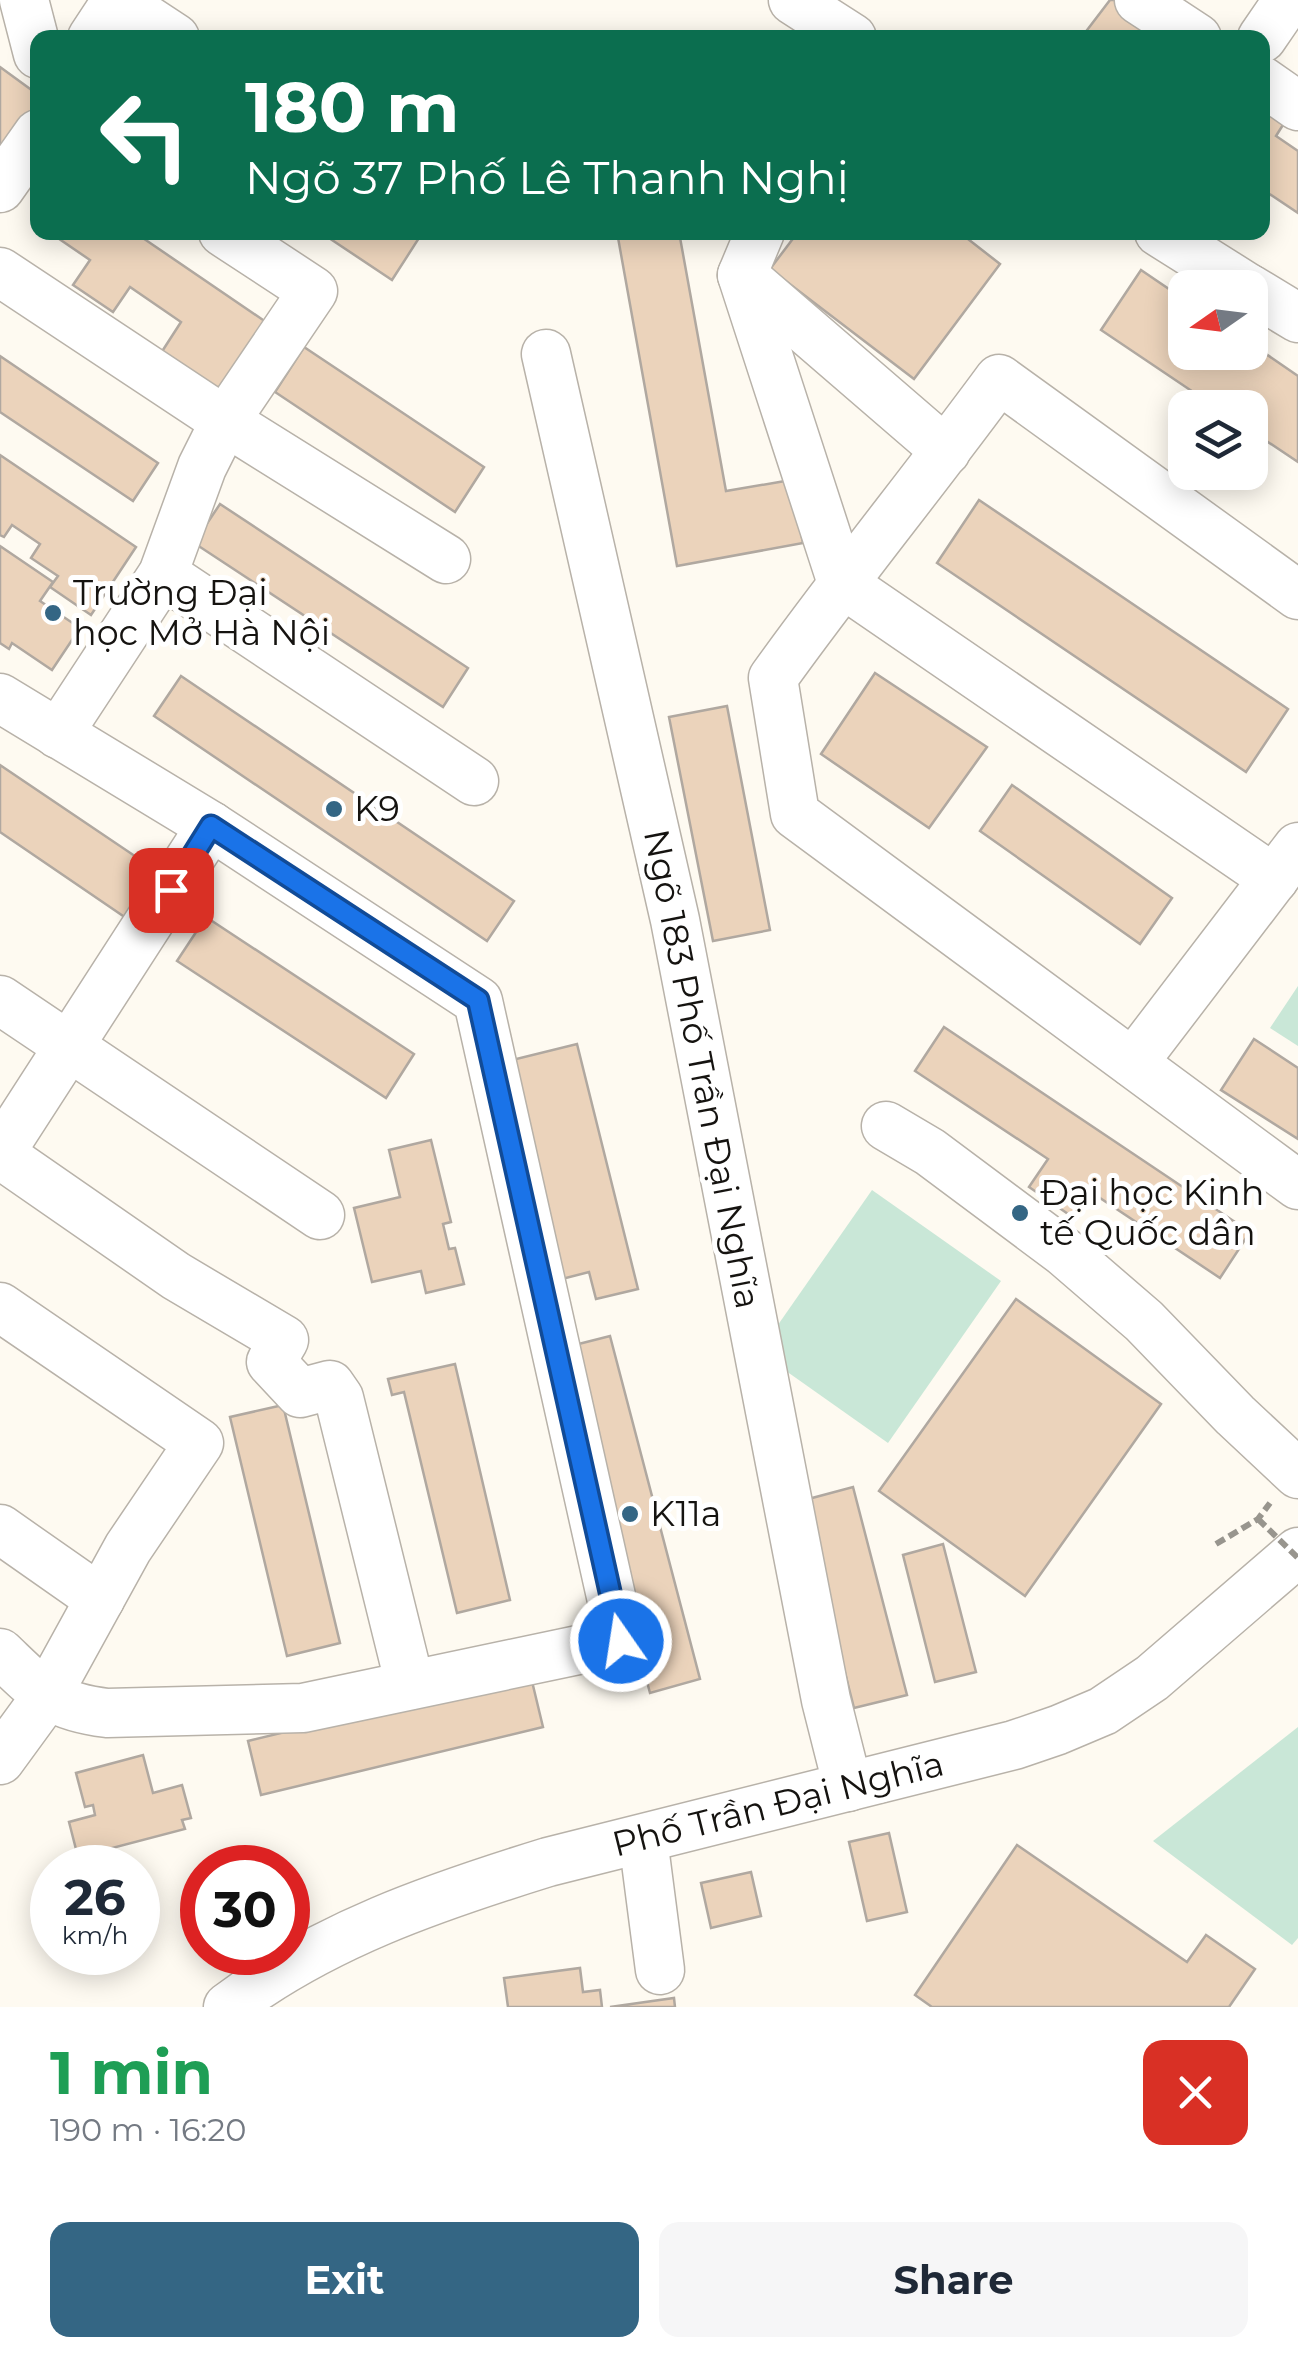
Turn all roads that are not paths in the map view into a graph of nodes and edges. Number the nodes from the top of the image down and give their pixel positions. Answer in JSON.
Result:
{"nodes":[{"id":1,"x":24,"y":0,"type":"edge"},
{"id":2,"x":117,"y":0,"type":"edge"},
{"id":3,"x":793,"y":0,"type":"edge"},
{"id":4,"x":1139,"y":0,"type":"edge"},
{"id":5,"x":1288,"y":0,"type":"edge"},
{"id":6,"x":32,"y":30,"type":"edge"},
{"id":7,"x":97,"y":30,"type":"edge"},
{"id":8,"x":163,"y":30,"type":"edge"},
{"id":9,"x":840,"y":30,"type":"edge"},
{"id":10,"x":1185,"y":30,"type":"edge"},
{"id":11,"x":1267,"y":30,"type":"edge"},
{"id":12,"x":1270,"y":87,"type":"edge"},
{"id":13,"x":1298,"y":106,"type":"edge"},
{"id":14,"x":30,"y":145,"type":"edge"},
{"id":15,"x":0,"y":188,"type":"edge"},
{"id":16,"x":235,"y":240,"type":"edge"},
{"id":17,"x":1171,"y":240,"type":"edge"},
{"id":18,"x":751,"y":254,"type":"edge"},
{"id":19,"x":1220,"y":270,"type":"edge"},
{"id":20,"x":0,"y":272,"type":"edge"},
{"id":21,"x":1268,"y":300,"type":"edge"},
{"id":22,"x":1298,"y":318,"type":"edge"},
{"id":23,"x":546,"y":354,"type":"dead end"},
{"id":24,"x":225,"y":421,"type":"junction"},
{"id":25,"x":946,"y":451,"type":"junction"},
{"id":26,"x":446,"y":559,"type":"dead end"},
{"id":27,"x":163,"y":574,"type":"junction"},
{"id":28,"x":842,"y":583,"type":"junction"},
{"id":29,"x":1298,"y":595,"type":"edge"},
{"id":30,"x":0,"y":698,"type":"edge"},
{"id":31,"x":58,"y":734,"type":"junction"},
{"id":32,"x":474,"y":781,"type":"dead end"},
{"id":33,"x":211,"y":826,"type":"junction"},
{"id":34,"x":1286,"y":863,"type":"edge"},
{"id":35,"x":0,"y":1000,"type":"edge"},
{"id":36,"x":70,"y":1047,"type":"junction"},
{"id":37,"x":1133,"y":1064,"type":"junction"},
{"id":38,"x":886,"y":1126,"type":"dead end"},
{"id":39,"x":0,"y":1153,"type":"edge"},
{"id":40,"x":1298,"y":1185,"type":"edge"},
{"id":41,"x":320,"y":1215,"type":"dead end"},
{"id":42,"x":0,"y":1307,"type":"edge"},
{"id":43,"x":1287,"y":1484,"type":"edge"},
{"id":44,"x":0,"y":1530,"type":"edge"},
{"id":45,"x":1298,"y":1555,"type":"edge"},
{"id":46,"x":100,"y":1599,"type":"junction"},
{"id":47,"x":0,"y":1653,"type":"edge"},
{"id":48,"x":410,"y":1685,"type":"junction"},
{"id":49,"x":46,"y":1697,"type":"junction"},
{"id":50,"x":0,"y":1760,"type":"edge"},
{"id":51,"x":848,"y":1786,"type":"junction"},
{"id":52,"x":642,"y":1840,"type":"junction"},
{"id":53,"x":660,"y":1970,"type":"dead end"},
{"id":54,"x":228,"y":2007,"type":"edge"}],
"edges":[{"from":1,"to":6,"type":"street"},
{"from":2,"to":7,"type":"street"},
{"from":2,"to":8,"type":"street"},
{"from":3,"to":9,"type":"street"},
{"from":4,"to":10,"type":"street"},
{"from":5,"to":11,"type":"street"},
{"from":12,"to":13,"type":"street"},
{"from":14,"to":15,"type":"street"},
{"from":16,"to":24,"type":"street"},
{"from":17,"to":19,"type":"street"},
{"from":18,"to":25,"type":"street"},
{"from":18,"to":28,"type":"street"},
{"from":20,"to":24,"type":"street"},
{"from":21,"to":22,"type":"street"},
{"from":23,"to":51,"type":"street","name":"Ngõ 183 Phố Trần Đại Nghĩa"},
{"from":24,"to":26,"type":"street"},
{"from":24,"to":27,"type":"street"},
{"from":25,"to":28,"type":"street"},
{"from":25,"to":29,"type":"street"},
{"from":27,"to":31,"type":"street"},
{"from":27,"to":32,"type":"street"},
{"from":28,"to":34,"type":"street"},
{"from":28,"to":37,"type":"street"},
{"from":30,"to":31,"type":"street"},
{"from":31,"to":33,"type":"street"},
{"from":33,"to":36,"type":"street"},
{"from":33,"to":48,"type":"street"},
{"from":34,"to":37,"type":"street"},
{"from":35,"to":36,"type":"street"},
{"from":36,"to":39,"type":"street"},
{"from":36,"to":41,"type":"street"},
{"from":37,"to":40,"type":"street"},
{"from":38,"to":43,"type":"street"},
{"from":39,"to":48,"type":"street"},
{"from":42,"to":46,"type":"street"},
{"from":44,"to":46,"type":"street"},
{"from":45,"to":51,"type":"street","name":"Phố Trần Đại Nghĩa"},
{"from":46,"to":49,"type":"street"},
{"from":47,"to":49,"type":"street"},
{"from":48,"to":49,"type":"street"},
{"from":49,"to":50,"type":"street"},
{"from":51,"to":52,"type":"street","name":"Phố Trần Đại Nghĩa"},
{"from":52,"to":53,"type":"street"},
{"from":52,"to":54,"type":"street","name":"Phố Trần Đại Nghĩa"}]}
